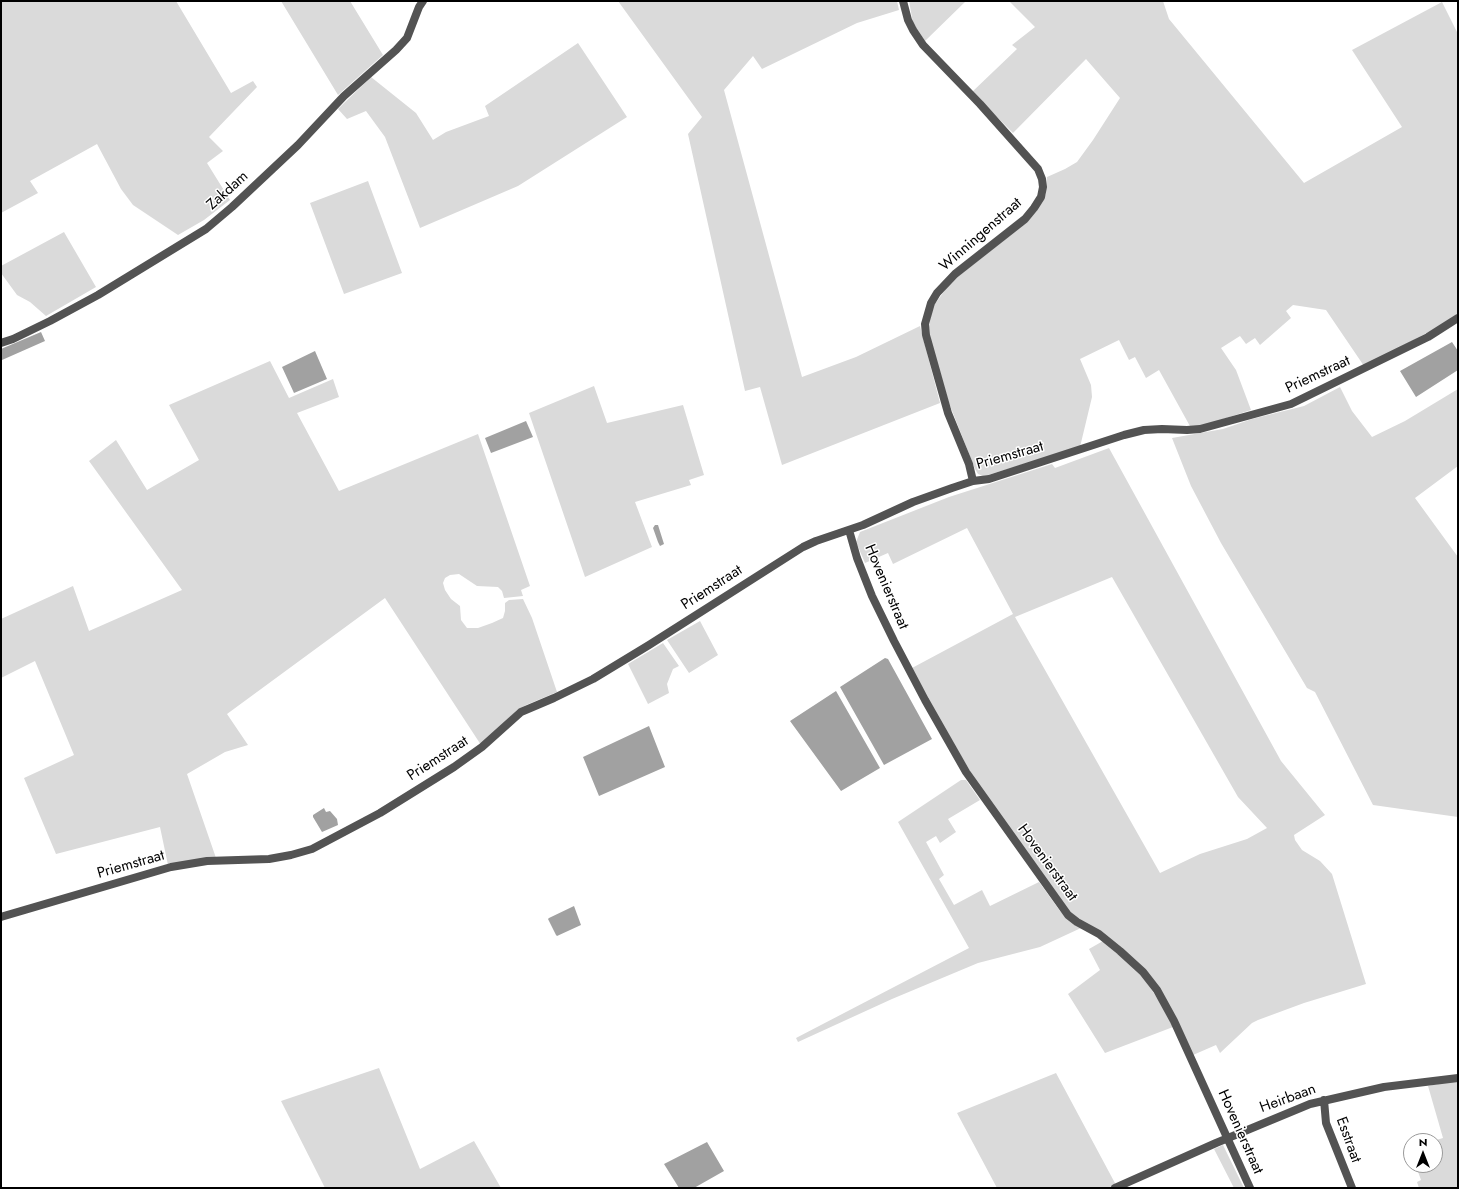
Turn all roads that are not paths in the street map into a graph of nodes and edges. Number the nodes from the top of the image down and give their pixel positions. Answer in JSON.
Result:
{"nodes":[{"id":1,"x":423,"y":1,"type":"edge"},
{"id":2,"x":904,"y":1,"type":"edge"},
{"id":3,"x":1458,"y":318,"type":"edge"},
{"id":4,"x":1,"y":343,"type":"edge"},
{"id":5,"x":973,"y":481,"type":"junction"},
{"id":6,"x":849,"y":530,"type":"junction"},
{"id":7,"x":1,"y":917,"type":"edge"},
{"id":8,"x":1458,"y":1078,"type":"edge"},
{"id":9,"x":1324,"y":1100,"type":"junction"},
{"id":10,"x":1228,"y":1138,"type":"junction"},
{"id":11,"x":1115,"y":1188,"type":"edge"},
{"id":12,"x":1250,"y":1188,"type":"edge"},
{"id":13,"x":1352,"y":1188,"type":"edge"}],
"edges":[{"from":1,"to":4,"type":"street","name":"Zakdam"},
{"from":2,"to":5,"type":"street","name":"Winningenstraat"},
{"from":3,"to":5,"type":"street","name":"Priemstraat"},
{"from":5,"to":6,"type":"street","name":"Priemstraat"},
{"from":6,"to":7,"type":"street","name":"Priemstraat"},
{"from":6,"to":10,"type":"street","name":"Hovenierstraat"},
{"from":8,"to":9,"type":"street","name":"Heirbaan"},
{"from":9,"to":10,"type":"street","name":"Heirbaan"},
{"from":9,"to":13,"type":"street","name":"Esstraat"},
{"from":10,"to":11,"type":"street","name":"Heirbaan"},
{"from":10,"to":12,"type":"street","name":"Hovenierstraat"}]}
